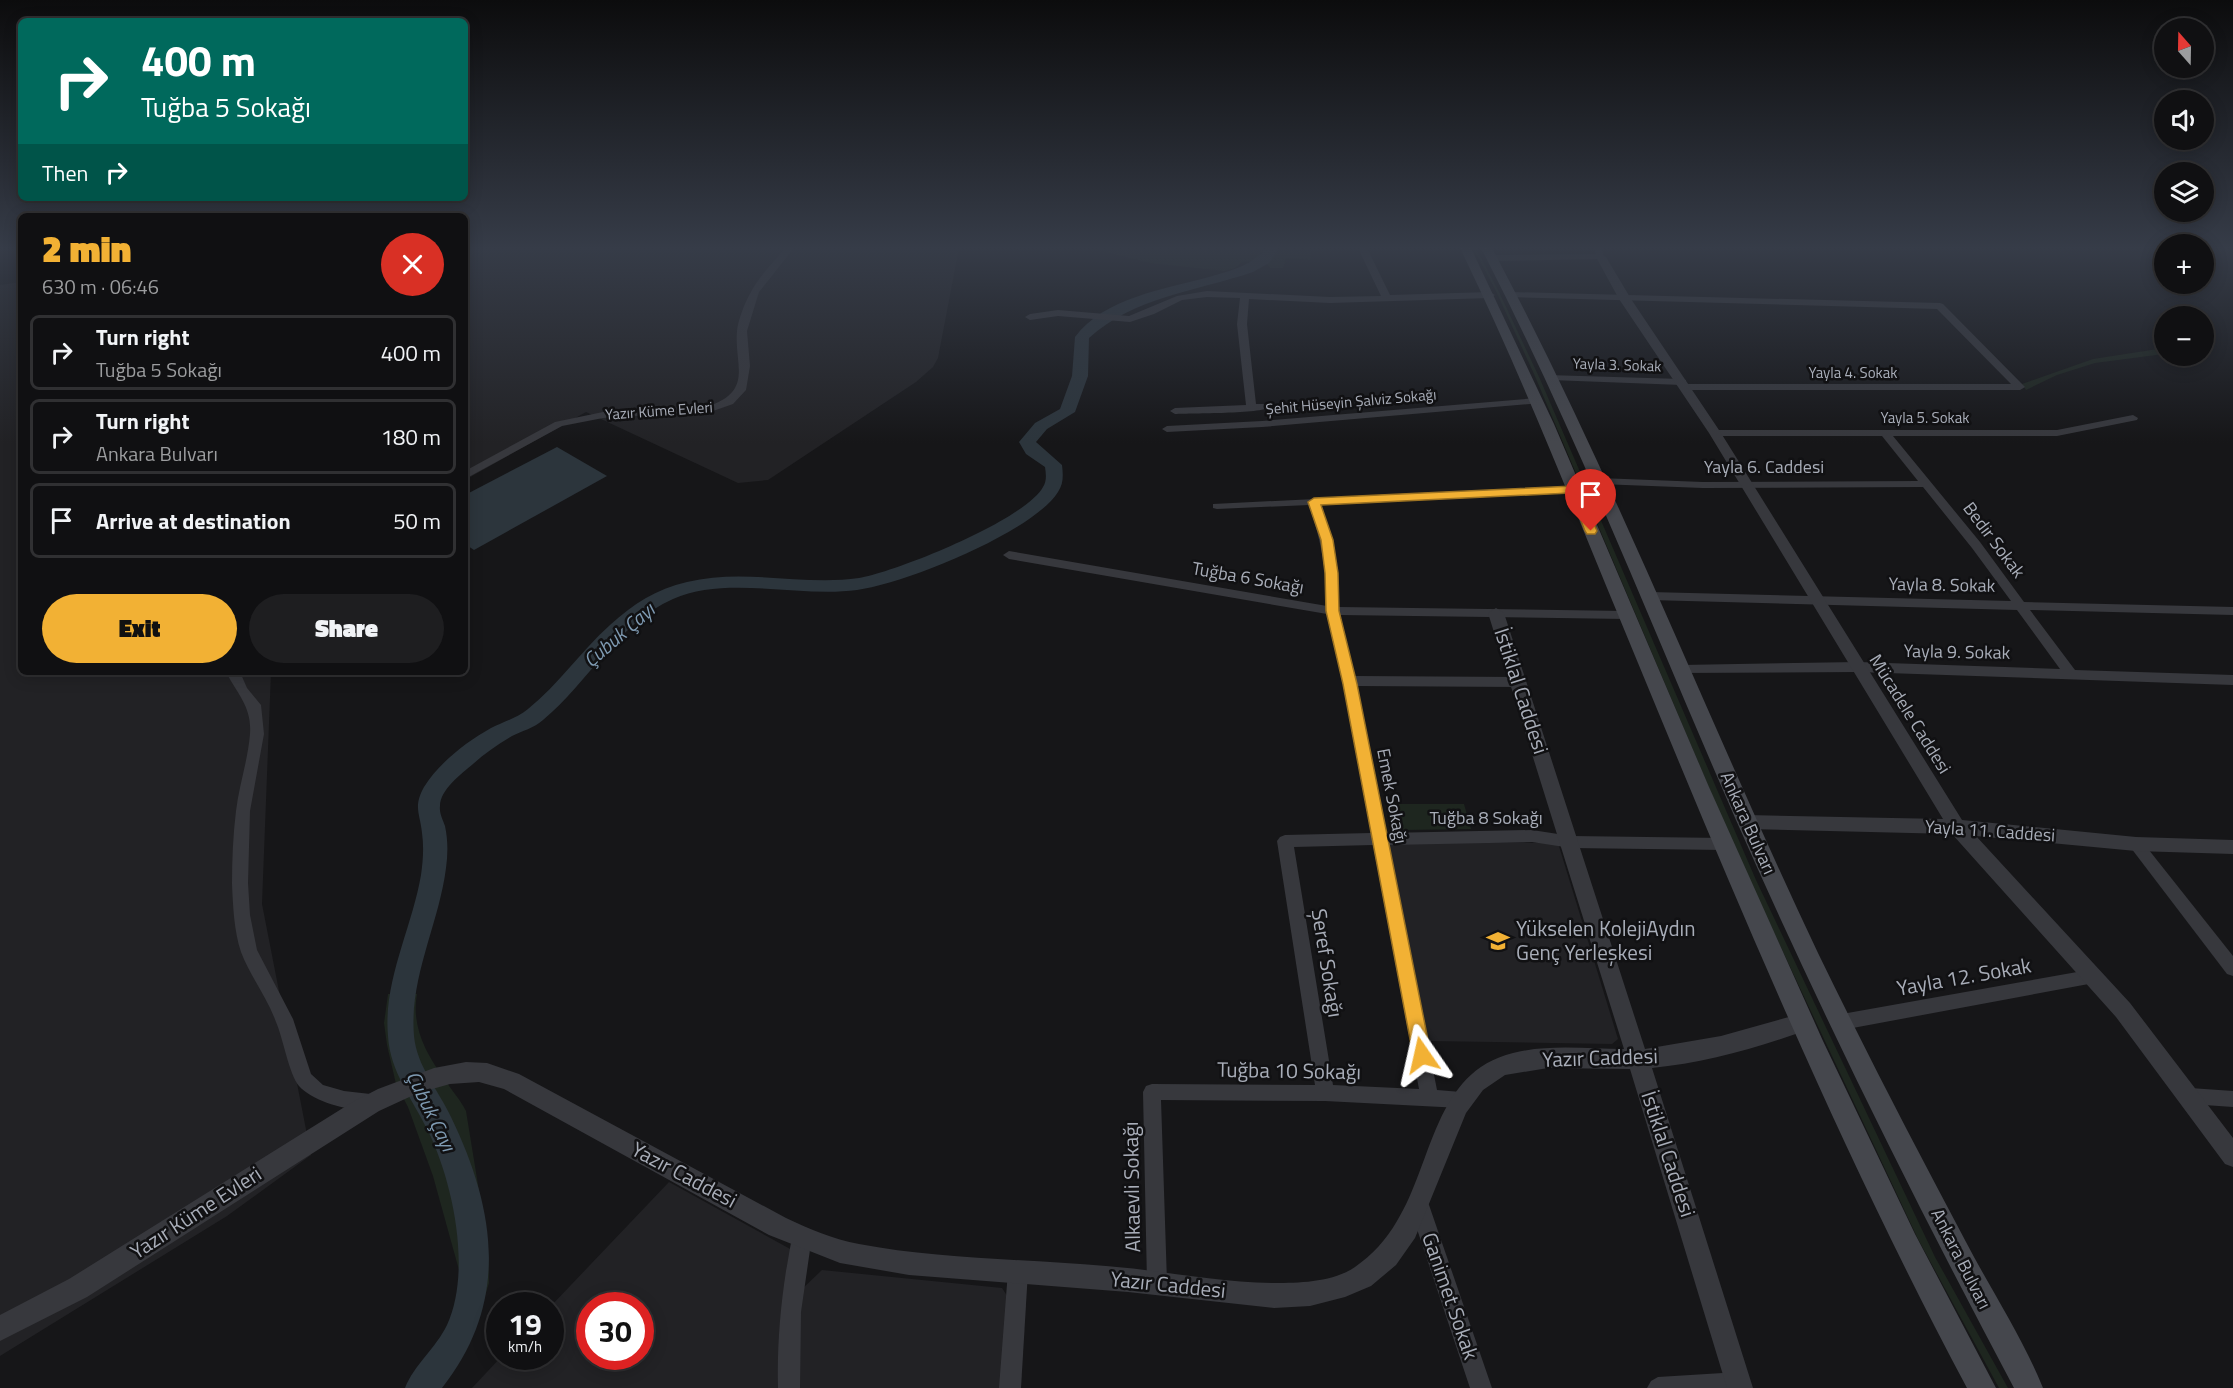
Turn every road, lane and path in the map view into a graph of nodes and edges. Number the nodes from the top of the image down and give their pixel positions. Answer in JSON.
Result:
{"nodes":[{"id":1,"x":748,"y":313,"type":"edge"},
{"id":2,"x":1148,"y":313,"type":"edge"},
{"id":3,"x":1243,"y":313,"type":"edge"},
{"id":4,"x":1498,"y":313,"type":"edge"},
{"id":5,"x":1520,"y":313,"type":"edge"},
{"id":6,"x":1634,"y":313,"type":"edge"},
{"id":7,"x":1947,"y":313,"type":"edge"},
{"id":8,"x":1030,"y":317,"type":"dead end"},
{"id":9,"x":1551,"y":377,"type":"junction"},
{"id":10,"x":1684,"y":385,"type":"junction"},
{"id":11,"x":1537,"y":401,"type":"junction"},
{"id":12,"x":1265,"y":407,"type":"dead end"},
{"id":13,"x":1251,"y":408,"type":"junction"},
{"id":14,"x":1175,"y":411,"type":"dead end"},
{"id":15,"x":2133,"y":418,"type":"dead end"},
{"id":16,"x":1167,"y":429,"type":"dead end"},
{"id":17,"x":1716,"y":433,"type":"junction"},
{"id":18,"x":1885,"y":433,"type":"junction"},
{"id":19,"x":468,"y":474,"type":"edge"},
{"id":20,"x":1599,"y":480,"type":"junction"},
{"id":21,"x":1928,"y":484,"type":"junction"},
{"id":22,"x":1748,"y":485,"type":"junction"},
{"id":23,"x":1574,"y":489,"type":"junction"},
{"id":24,"x":1314,"y":502,"type":"junction"},
{"id":25,"x":1217,"y":506,"type":"dead end"},
{"id":26,"x":1010,"y":555,"type":"dead end"},
{"id":27,"x":1650,"y":596,"type":"junction"},
{"id":28,"x":1817,"y":601,"type":"junction"},
{"id":29,"x":2019,"y":605,"type":"junction"},
{"id":30,"x":1333,"y":611,"type":"junction"},
{"id":31,"x":2233,"y":611,"type":"edge"},
{"id":32,"x":1496,"y":613,"type":"junction"},
{"id":33,"x":1626,"y":615,"type":"junction"},
{"id":34,"x":1858,"y":668,"type":"junction"},
{"id":35,"x":1681,"y":670,"type":"junction"},
{"id":36,"x":2070,"y":673,"type":"junction"},
{"id":37,"x":234,"y":675,"type":"edge"},
{"id":38,"x":2233,"y":680,"type":"edge"},
{"id":39,"x":1349,"y":681,"type":"junction"},
{"id":40,"x":1518,"y":682,"type":"junction"},
{"id":41,"x":1747,"y":822,"type":"junction"},
{"id":42,"x":1957,"y":827,"type":"junction"},
{"id":43,"x":1381,"y":837,"type":"junction"},
{"id":44,"x":1285,"y":841,"type":"joint"},
{"id":45,"x":1571,"y":842,"type":"junction"},
{"id":46,"x":1724,"y":844,"type":"junction"},
{"id":47,"x":2136,"y":844,"type":"junction"},
{"id":48,"x":2233,"y":848,"type":"edge"},
{"id":49,"x":2233,"y":969,"type":"edge"},
{"id":50,"x":2094,"y":976,"type":"junction"},
{"id":51,"x":1803,"y":1022,"type":"junction"},
{"id":52,"x":1842,"y":1022,"type":"junction"},
{"id":53,"x":1637,"y":1059,"type":"junction"},
{"id":54,"x":1152,"y":1092,"type":"joint"},
{"id":55,"x":1325,"y":1093,"type":"junction"},
{"id":56,"x":2190,"y":1096,"type":"junction"},
{"id":57,"x":382,"y":1098,"type":"junction"},
{"id":58,"x":1430,"y":1099,"type":"junction"},
{"id":59,"x":2233,"y":1099,"type":"edge"},
{"id":60,"x":1461,"y":1100,"type":"junction"},
{"id":61,"x":2233,"y":1156,"type":"edge"},
{"id":62,"x":1419,"y":1205,"type":"junction"},
{"id":63,"x":802,"y":1236,"type":"junction"},
{"id":64,"x":1018,"y":1271,"type":"junction"},
{"id":65,"x":1156,"y":1282,"type":"junction"},
{"id":66,"x":0,"y":1328,"type":"edge"},
{"id":67,"x":1739,"y":1385,"type":"edge"},
{"id":68,"x":789,"y":1388,"type":"edge"},
{"id":69,"x":1010,"y":1388,"type":"edge"},
{"id":70,"x":1480,"y":1388,"type":"edge"},
{"id":71,"x":1658,"y":1388,"type":"edge"},
{"id":72,"x":1982,"y":1388,"type":"edge"},
{"id":73,"x":2029,"y":1388,"type":"edge"}],
"edges":[{"from":1,"to":19,"type":"street","name":"Yazır Küme Evleri"},
{"from":2,"to":8,"type":"street"},
{"from":3,"to":13,"type":"street"},
{"from":4,"to":11,"type":"main road","name":"Ankara Bulvarı"},
{"from":5,"to":9,"type":"main road","name":"Ankara Bulvarı"},
{"from":6,"to":10,"type":"street","name":"Mücadele Caddesi"},
{"from":7,"to":10,"type":"street","name":"Yayla 4. Sokak"},
{"from":9,"to":10,"type":"street","name":"Yayla 3. Sokak"},
{"from":9,"to":20,"type":"main road","name":"Ankara Bulvarı"},
{"from":10,"to":17,"type":"street","name":"Mücadele Caddesi"},
{"from":11,"to":16,"type":"street","name":"Şehit Hüseyin Şalviz Sokağı"},
{"from":11,"to":23,"type":"main road","name":"Ankara Bulvarı"},
{"from":12,"to":13,"type":"street"},
{"from":13,"to":14,"type":"street"},
{"from":15,"to":18,"type":"street","name":"Yayla 5. Sokak"},
{"from":17,"to":18,"type":"street","name":"Yayla 5. Sokak"},
{"from":17,"to":22,"type":"street","name":"Mücadele Caddesi"},
{"from":18,"to":21,"type":"street","name":"Bedir Sokak"},
{"from":20,"to":22,"type":"street","name":"Yayla 6. Caddesi"},
{"from":20,"to":27,"type":"main road","name":"Ankara Bulvarı"},
{"from":21,"to":22,"type":"street","name":"Yayla 6. Caddesi"},
{"from":21,"to":29,"type":"street","name":"Bedir Sokak"},
{"from":22,"to":28,"type":"street","name":"Mücadele Caddesi"},
{"from":23,"to":24,"type":"street"},
{"from":23,"to":33,"type":"main road","name":"Ankara Bulvarı"},
{"from":24,"to":25,"type":"street"},
{"from":24,"to":30,"type":"street","name":"Emek Sokağı"},
{"from":26,"to":30,"type":"street","name":"Tuğba 6 Sokağı"},
{"from":27,"to":28,"type":"street","name":"Yayla 8. Sokak"},
{"from":27,"to":35,"type":"main road","name":"Ankara Bulvarı"},
{"from":28,"to":29,"type":"street","name":"Yayla 8. Sokak"},
{"from":28,"to":34,"type":"street","name":"Mücadele Caddesi"},
{"from":29,"to":31,"type":"street","name":"Yayla 8. Sokak"},
{"from":29,"to":36,"type":"street","name":"Bedir Sokak"},
{"from":30,"to":32,"type":"street","name":"Tuğba 6 Sokağı"},
{"from":30,"to":39,"type":"street","name":"Emek Sokağı"},
{"from":32,"to":33,"type":"street","name":"Tuğba 6 Sokağı"},
{"from":32,"to":40,"type":"street","name":"İstiklal Caddesi"},
{"from":33,"to":46,"type":"main road","name":"Ankara Bulvarı"},
{"from":34,"to":35,"type":"street","name":"Yayla 9. Sokak"},
{"from":34,"to":36,"type":"street","name":"Yayla 9. Sokak"},
{"from":34,"to":42,"type":"street","name":"Mücadele Caddesi"},
{"from":35,"to":41,"type":"main road","name":"Ankara Bulvarı"},
{"from":36,"to":38,"type":"street","name":"Yayla 9. Sokak"},
{"from":37,"to":57,"type":"street"},
{"from":39,"to":40,"type":"street"},
{"from":39,"to":43,"type":"street","name":"Emek Sokağı"},
{"from":40,"to":45,"type":"street","name":"İstiklal Caddesi"},
{"from":41,"to":42,"type":"street","name":"Yayla 11. Caddesi"},
{"from":41,"to":52,"type":"main road","name":"Ankara Bulvarı"},
{"from":42,"to":47,"type":"street","name":"Yayla 11. Caddesi"},
{"from":42,"to":50,"type":"street","name":"Mücadele Caddesi"},
{"from":43,"to":44,"type":"street","name":"Tuğba 8 Sokağı"},
{"from":43,"to":45,"type":"street","name":"Tuğba 8 Sokağı"},
{"from":43,"to":58,"type":"street","name":"Emek Sokağı"},
{"from":44,"to":55,"type":"street","name":"Şeref Sokağı"},
{"from":45,"to":46,"type":"street","name":"Tuğba 8 Sokağı"},
{"from":45,"to":53,"type":"street","name":"İstiklal Caddesi"},
{"from":46,"to":51,"type":"main road","name":"Ankara Bulvarı"},
{"from":47,"to":48,"type":"street","name":"Yayla 11. Caddesi"},
{"from":47,"to":49,"type":"street"},
{"from":50,"to":52,"type":"street","name":"Yayla 12. Sokak"},
{"from":50,"to":56,"type":"street","name":"Mücadele Caddesi"},
{"from":51,"to":53,"type":"street","name":"Yazır Caddesi"},
{"from":51,"to":72,"type":"main road","name":"Ankara Bulvarı"},
{"from":52,"to":73,"type":"main road","name":"Ankara Bulvarı"},
{"from":53,"to":60,"type":"street","name":"Yazır Caddesi"},
{"from":53,"to":67,"type":"street","name":"İstiklal Caddesi"},
{"from":54,"to":55,"type":"street","name":"Tuğba 10 Sokağı"},
{"from":54,"to":65,"type":"street","name":"Alkaevli Sokağı"},
{"from":55,"to":58,"type":"street","name":"Tuğba 10 Sokağı"},
{"from":56,"to":59,"type":"street"},
{"from":56,"to":61,"type":"street","name":"Mücadele Caddesi"},
{"from":57,"to":63,"type":"street","name":"Yazır Caddesi"},
{"from":57,"to":66,"type":"street","name":"Yazır Küme Evleri"},
{"from":58,"to":60,"type":"street","name":"Tuğba 10 Sokağı"},
{"from":60,"to":62,"type":"street","name":"Yazır Caddesi"},
{"from":62,"to":65,"type":"street","name":"Yazır Caddesi"},
{"from":62,"to":70,"type":"street","name":"Ganimet Sokak"},
{"from":63,"to":64,"type":"street","name":"Yazır Caddesi"},
{"from":63,"to":68,"type":"street"},
{"from":64,"to":65,"type":"street","name":"Yazır Caddesi"},
{"from":64,"to":69,"type":"street"},
{"from":67,"to":71,"type":"street"}]}
